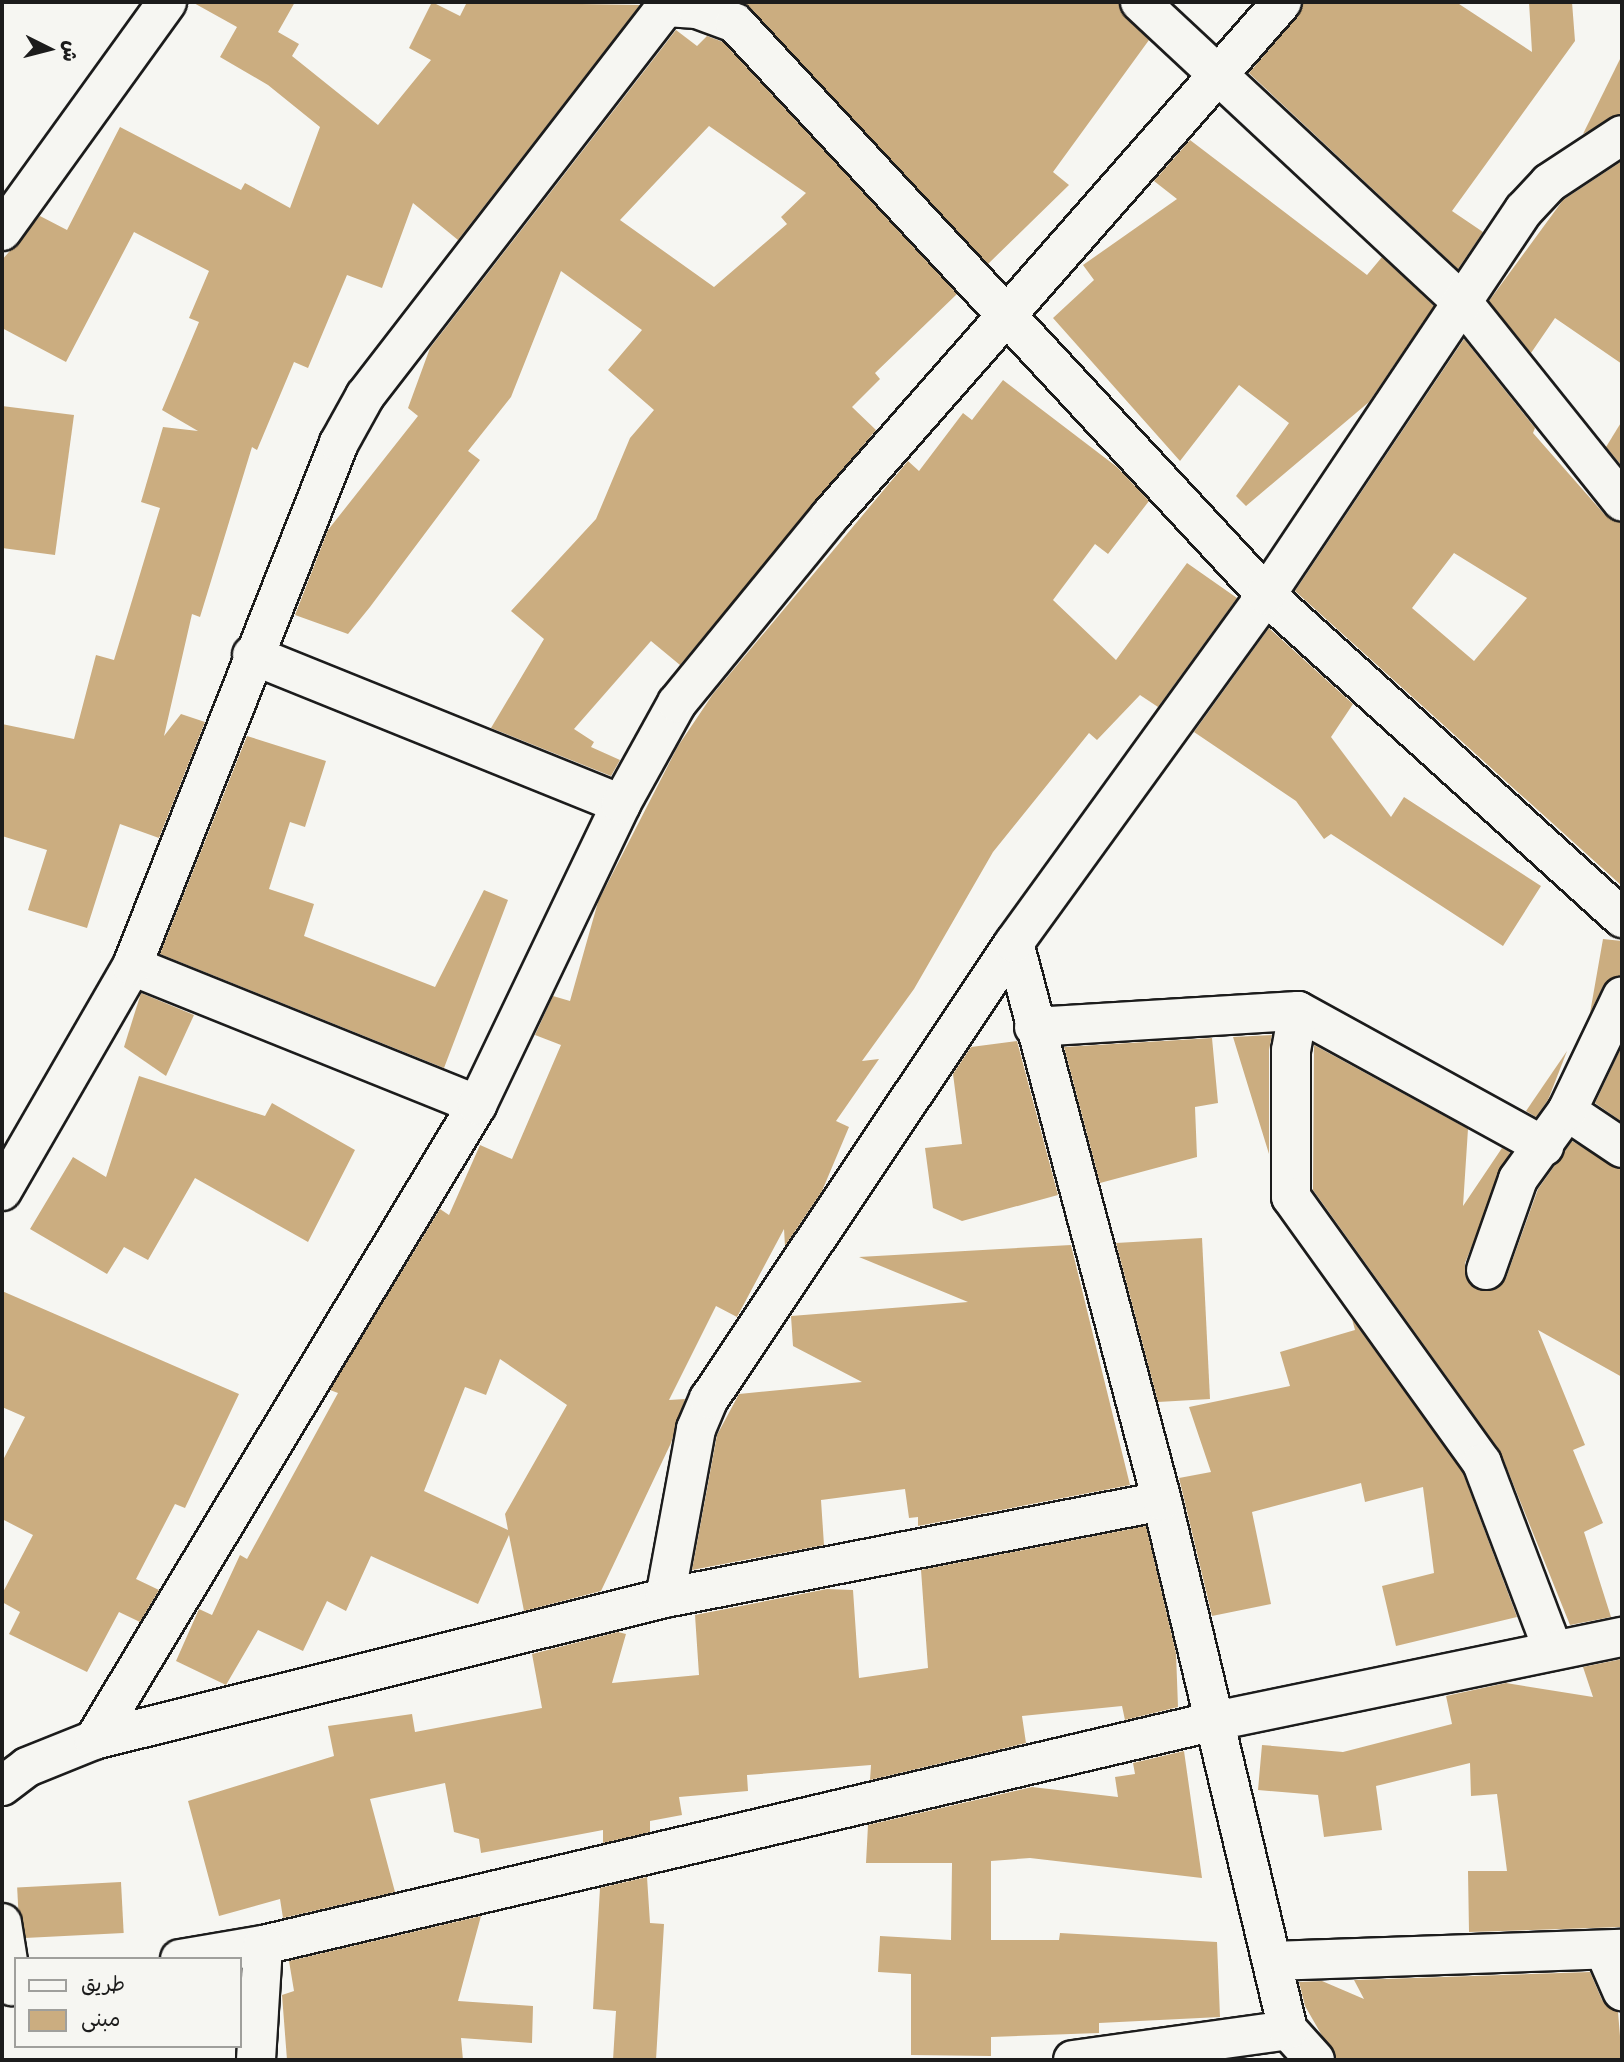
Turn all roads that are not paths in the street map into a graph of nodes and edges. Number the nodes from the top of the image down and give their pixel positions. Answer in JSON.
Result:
{"nodes":[{"id":1,"x":167,"y":2,"type":"edge"},
{"id":2,"x":1140,"y":2,"type":"edge"},
{"id":3,"x":1282,"y":2,"type":"edge"},
{"id":4,"x":1214,"y":75,"type":"junction"},
{"id":5,"x":1622,"y":135,"type":"edge"},
{"id":6,"x":2,"y":231,"type":"edge"},
{"id":7,"x":1464,"y":304,"type":"junction"},
{"id":8,"x":1008,"y":321,"type":"junction"},
{"id":9,"x":1622,"y":501,"type":"edge"},
{"id":10,"x":1266,"y":596,"type":"junction"},
{"id":11,"x":252,"y":655,"type":"junction"},
{"id":12,"x":621,"y":804,"type":"junction"},
{"id":13,"x":1622,"y":918,"type":"edge"},
{"id":14,"x":1014,"y":943,"type":"junction"},
{"id":15,"x":132,"y":966,"type":"junction"},
{"id":16,"x":1622,"y":996,"type":"edge"},
{"id":17,"x":1298,"y":1011,"type":"junction"},
{"id":18,"x":1034,"y":1027,"type":"junction"},
{"id":19,"x":477,"y":1105,"type":"junction"},
{"id":20,"x":1567,"y":1111,"type":"junction"},
{"id":21,"x":1544,"y":1146,"type":"junction"},
{"id":22,"x":1622,"y":1149,"type":"edge"},
{"id":23,"x":2,"y":1191,"type":"edge"},
{"id":24,"x":1486,"y":1270,"type":"dead end"},
{"id":25,"x":1162,"y":1501,"type":"junction"},
{"id":26,"x":664,"y":1598,"type":"junction"},
{"id":27,"x":1622,"y":1637,"type":"edge"},
{"id":28,"x":1553,"y":1650,"type":"junction"},
{"id":29,"x":1214,"y":1721,"type":"junction"},
{"id":30,"x":94,"y":1740,"type":"junction"},
{"id":31,"x":2,"y":1786,"type":"edge"},
{"id":32,"x":2,"y":1923,"type":"edge"},
{"id":33,"x":263,"y":1945,"type":"junction"},
{"id":34,"x":1614,"y":1950,"type":"edge"},
{"id":35,"x":192,"y":1957,"type":"edge"},
{"id":36,"x":1272,"y":1961,"type":"junction"},
{"id":37,"x":10,"y":1986,"type":"edge"},
{"id":38,"x":1622,"y":1991,"type":"edge"},
{"id":39,"x":1289,"y":2030,"type":"junction"},
{"id":40,"x":256,"y":2060,"type":"edge"},
{"id":41,"x":1073,"y":2060,"type":"edge"},
{"id":42,"x":1315,"y":2060,"type":"edge"}],
"edges":[{"from":1,"to":6,"type":"street"},
{"from":2,"to":4,"type":"street"},
{"from":3,"to":4,"type":"street"},
{"from":4,"to":7,"type":"street"},
{"from":4,"to":8,"type":"street"},
{"from":5,"to":7,"type":"street"},
{"from":7,"to":9,"type":"street"},
{"from":7,"to":10,"type":"street"},
{"from":8,"to":10,"type":"street"},
{"from":8,"to":11,"type":"street"},
{"from":8,"to":12,"type":"street"},
{"from":10,"to":13,"type":"street"},
{"from":10,"to":14,"type":"street"},
{"from":11,"to":12,"type":"street"},
{"from":11,"to":15,"type":"street"},
{"from":12,"to":19,"type":"street"},
{"from":14,"to":18,"type":"street"},
{"from":14,"to":26,"type":"street"},
{"from":15,"to":19,"type":"street"},
{"from":15,"to":23,"type":"street"},
{"from":16,"to":20,"type":"street"},
{"from":17,"to":18,"type":"street"},
{"from":17,"to":21,"type":"street"},
{"from":17,"to":28,"type":"street"},
{"from":18,"to":25,"type":"street"},
{"from":19,"to":30,"type":"street"},
{"from":20,"to":21,"type":"street"},
{"from":20,"to":22,"type":"street"},
{"from":21,"to":24,"type":"street"},
{"from":25,"to":26,"type":"street"},
{"from":25,"to":29,"type":"street"},
{"from":26,"to":30,"type":"street"},
{"from":27,"to":28,"type":"street"},
{"from":28,"to":29,"type":"street"},
{"from":29,"to":33,"type":"street"},
{"from":29,"to":36,"type":"street"},
{"from":30,"to":31,"type":"street"},
{"from":32,"to":37,"type":"street"},
{"from":33,"to":35,"type":"street"},
{"from":33,"to":40,"type":"street"},
{"from":34,"to":36,"type":"street"},
{"from":34,"to":38,"type":"street"},
{"from":36,"to":39,"type":"street"},
{"from":39,"to":41,"type":"street"},
{"from":39,"to":42,"type":"street"}]}
